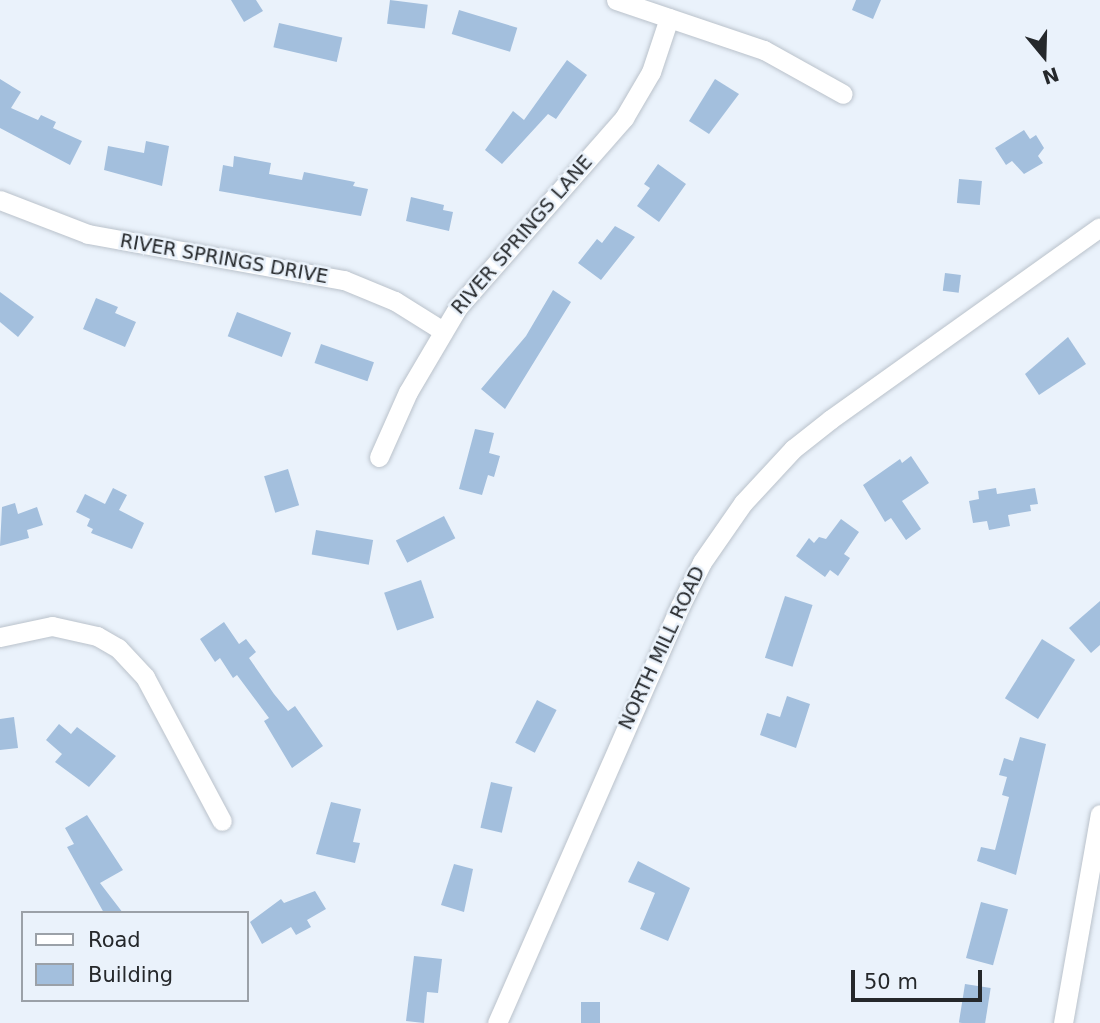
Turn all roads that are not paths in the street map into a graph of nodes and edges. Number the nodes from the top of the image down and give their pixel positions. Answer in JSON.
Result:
{"nodes":[{"id":1,"x":616,"y":0,"type":"edge"},
{"id":2,"x":669,"y":18,"type":"junction"},
{"id":3,"x":843,"y":94,"type":"dead end"},
{"id":4,"x":0,"y":200,"type":"edge"},
{"id":5,"x":1100,"y":227,"type":"edge"},
{"id":6,"x":443,"y":331,"type":"junction"},
{"id":7,"x":379,"y":457,"type":"dead end"},
{"id":8,"x":0,"y":637,"type":"edge"},
{"id":9,"x":1100,"y":814,"type":"edge"},
{"id":10,"x":222,"y":821,"type":"dead end"},
{"id":11,"x":497,"y":1023,"type":"edge"},
{"id":12,"x":1063,"y":1023,"type":"edge"}],
"edges":[{"from":1,"to":2,"type":"street"},
{"from":2,"to":3,"type":"street"},
{"from":2,"to":6,"type":"street","name":"RIVER SPRINGS LANE"},
{"from":4,"to":6,"type":"street","name":"RIVER SPRINGS DRIVE"},
{"from":5,"to":11,"type":"street","name":"NORTH MILL ROAD"},
{"from":6,"to":7,"type":"street","name":"RIVER SPRINGS LANE"},
{"from":8,"to":10,"type":"street"},
{"from":9,"to":12,"type":"street"}]}
